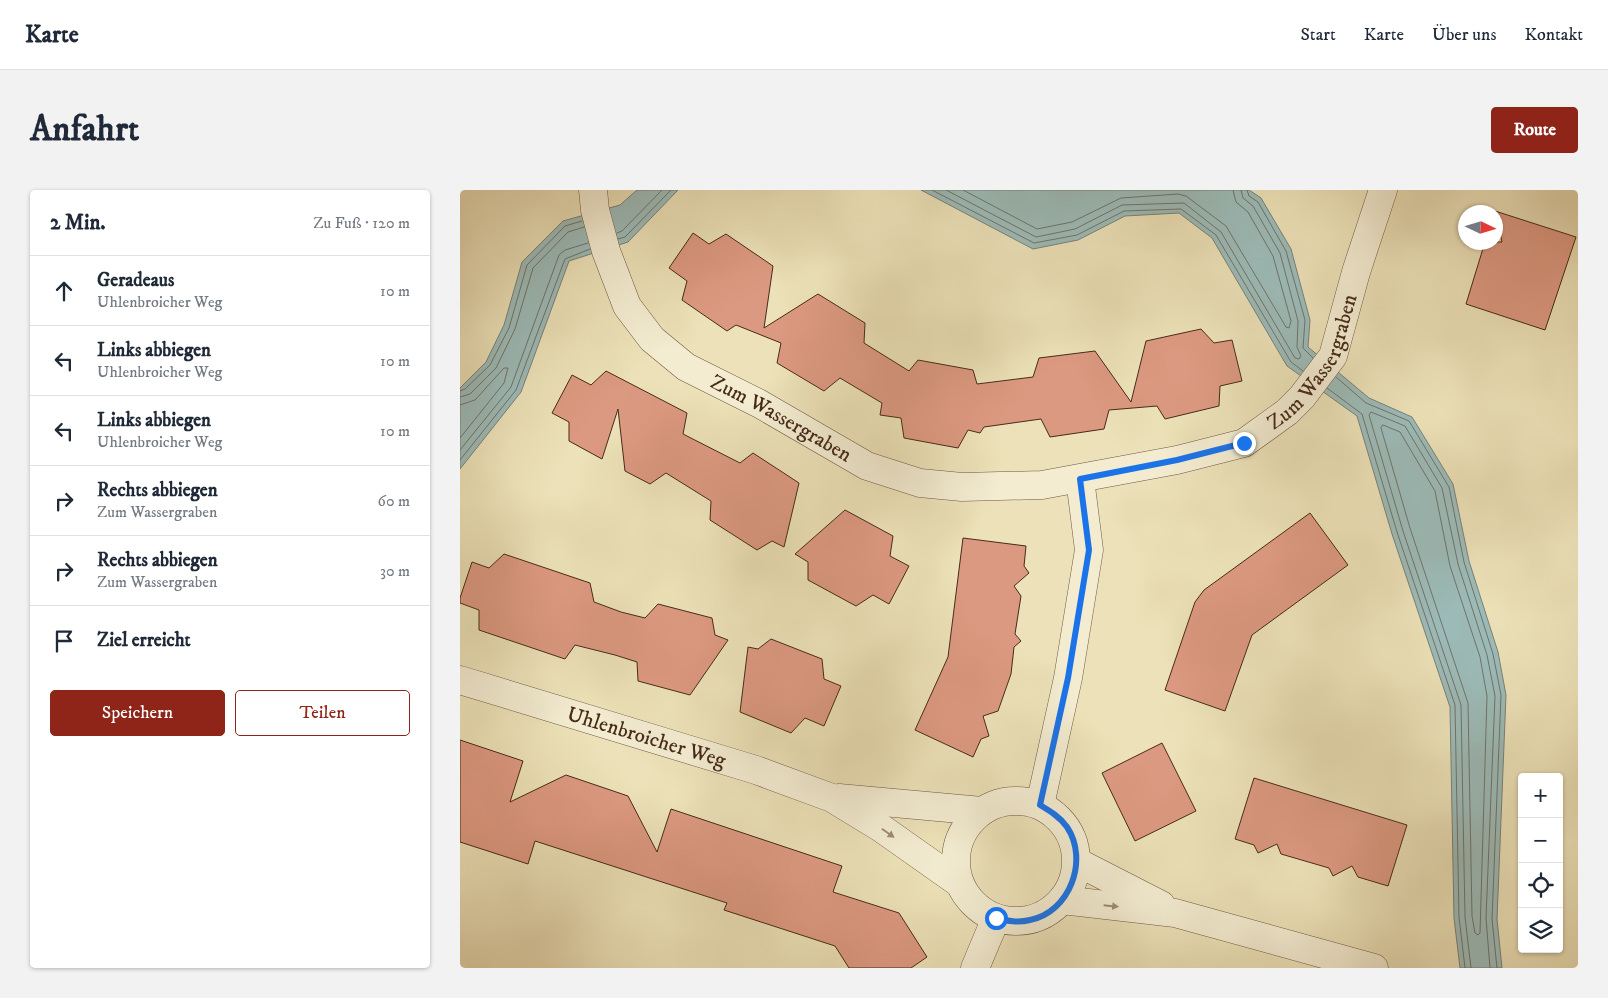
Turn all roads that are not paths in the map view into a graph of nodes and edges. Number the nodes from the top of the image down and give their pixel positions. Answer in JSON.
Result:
{"nodes":[{"id":1,"x":1383,"y":190,"type":"edge"},
{"id":2,"x":594,"y":200,"type":"edge"},
{"id":3,"x":1080,"y":479,"type":"junction"},
{"id":4,"x":460,"y":680,"type":"edge"},
{"id":5,"x":832,"y":798,"type":"junction"},
{"id":6,"x":1040,"y":805,"type":"junction"},
{"id":7,"x":982,"y":811,"type":"junction"},
{"id":8,"x":1077,"y":862,"type":"junction"},
{"id":9,"x":960,"y":883,"type":"junction"},
{"id":10,"x":1062,"y":900,"type":"junction"},
{"id":11,"x":1175,"y":913,"type":"junction"},
{"id":12,"x":996,"y":918,"type":"junction"},
{"id":13,"x":975,"y":968,"type":"edge"},
{"id":14,"x":1374,"y":968,"type":"edge"}],
"edges":[{"from":1,"to":3,"type":"street","name":"Zum Wassergraben"},
{"from":2,"to":3,"type":"street","name":"Zum Wassergraben"},
{"from":3,"to":6,"type":"street"},
{"from":4,"to":5,"type":"street","name":"Uhlenbroicher Weg"},
{"from":5,"to":7,"type":"street","name":"Uhlenbroicher Weg"},
{"from":5,"to":9,"type":"street","name":"Uhlenbroicher Weg","one_way":true},
{"from":6,"to":7,"type":"street","name":"Uhlenbroicher Weg"},
{"from":6,"to":8,"type":"street","name":"Uhlenbroicher Weg"},
{"from":7,"to":9,"type":"street","name":"Uhlenbroicher Weg"},
{"from":8,"to":10,"type":"street","name":"Uhlenbroicher Weg"},
{"from":8,"to":11,"type":"street"},
{"from":9,"to":12,"type":"street","name":"Uhlenbroicher Weg"},
{"from":10,"to":11,"type":"street","one_way":true},
{"from":10,"to":12,"type":"street","name":"Uhlenbroicher Weg"},
{"from":11,"to":14,"type":"street"},
{"from":12,"to":13,"type":"street"}]}
